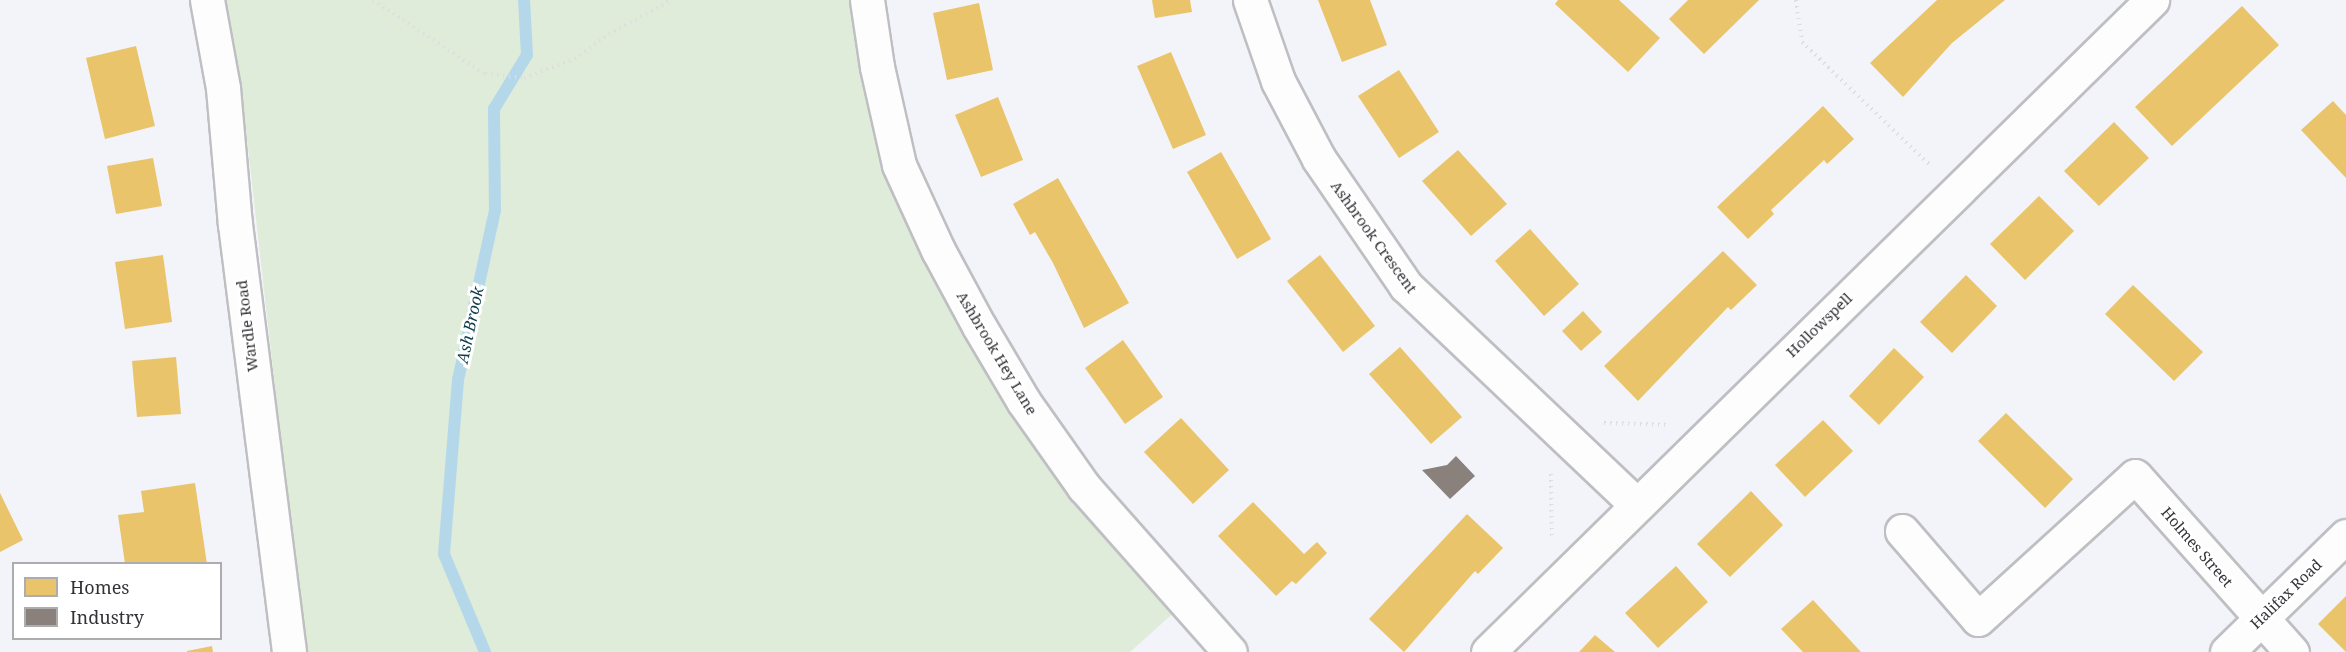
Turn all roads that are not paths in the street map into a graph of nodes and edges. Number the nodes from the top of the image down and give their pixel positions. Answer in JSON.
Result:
{"nodes":[{"id":1,"x":207,"y":0,"type":"edge"},
{"id":2,"x":867,"y":0,"type":"edge"},
{"id":3,"x":1250,"y":0,"type":"edge"},
{"id":4,"x":2152,"y":0,"type":"edge"},
{"id":5,"x":1636,"y":505,"type":"junction"},
{"id":6,"x":1902,"y":531,"type":"dead end"},
{"id":7,"x":2346,"y":536,"type":"edge"},
{"id":8,"x":2260,"y":618,"type":"junction"},
{"id":9,"x":289,"y":652,"type":"edge"},
{"id":10,"x":1230,"y":652,"type":"edge"},
{"id":11,"x":1488,"y":652,"type":"edge"},
{"id":12,"x":2227,"y":652,"type":"edge"},
{"id":13,"x":2292,"y":652,"type":"edge"}],
"edges":[{"from":1,"to":9,"type":"main road","name":"Wardle Road"},
{"from":2,"to":10,"type":"main road","name":"Ashbrook Hey Lane"},
{"from":3,"to":5,"type":"main road","name":"Ashbrook Crescent"},
{"from":4,"to":5,"type":"main road","name":"Hollowspell"},
{"from":5,"to":11,"type":"main road","name":"Hollowspell"},
{"from":6,"to":8,"type":"main road","name":"Holmes Street"},
{"from":7,"to":8,"type":"main road","name":"Halifax Road"},
{"from":8,"to":12,"type":"main road","name":"Halifax Road"},
{"from":8,"to":13,"type":"main road","name":"Holmes Street"}]}
